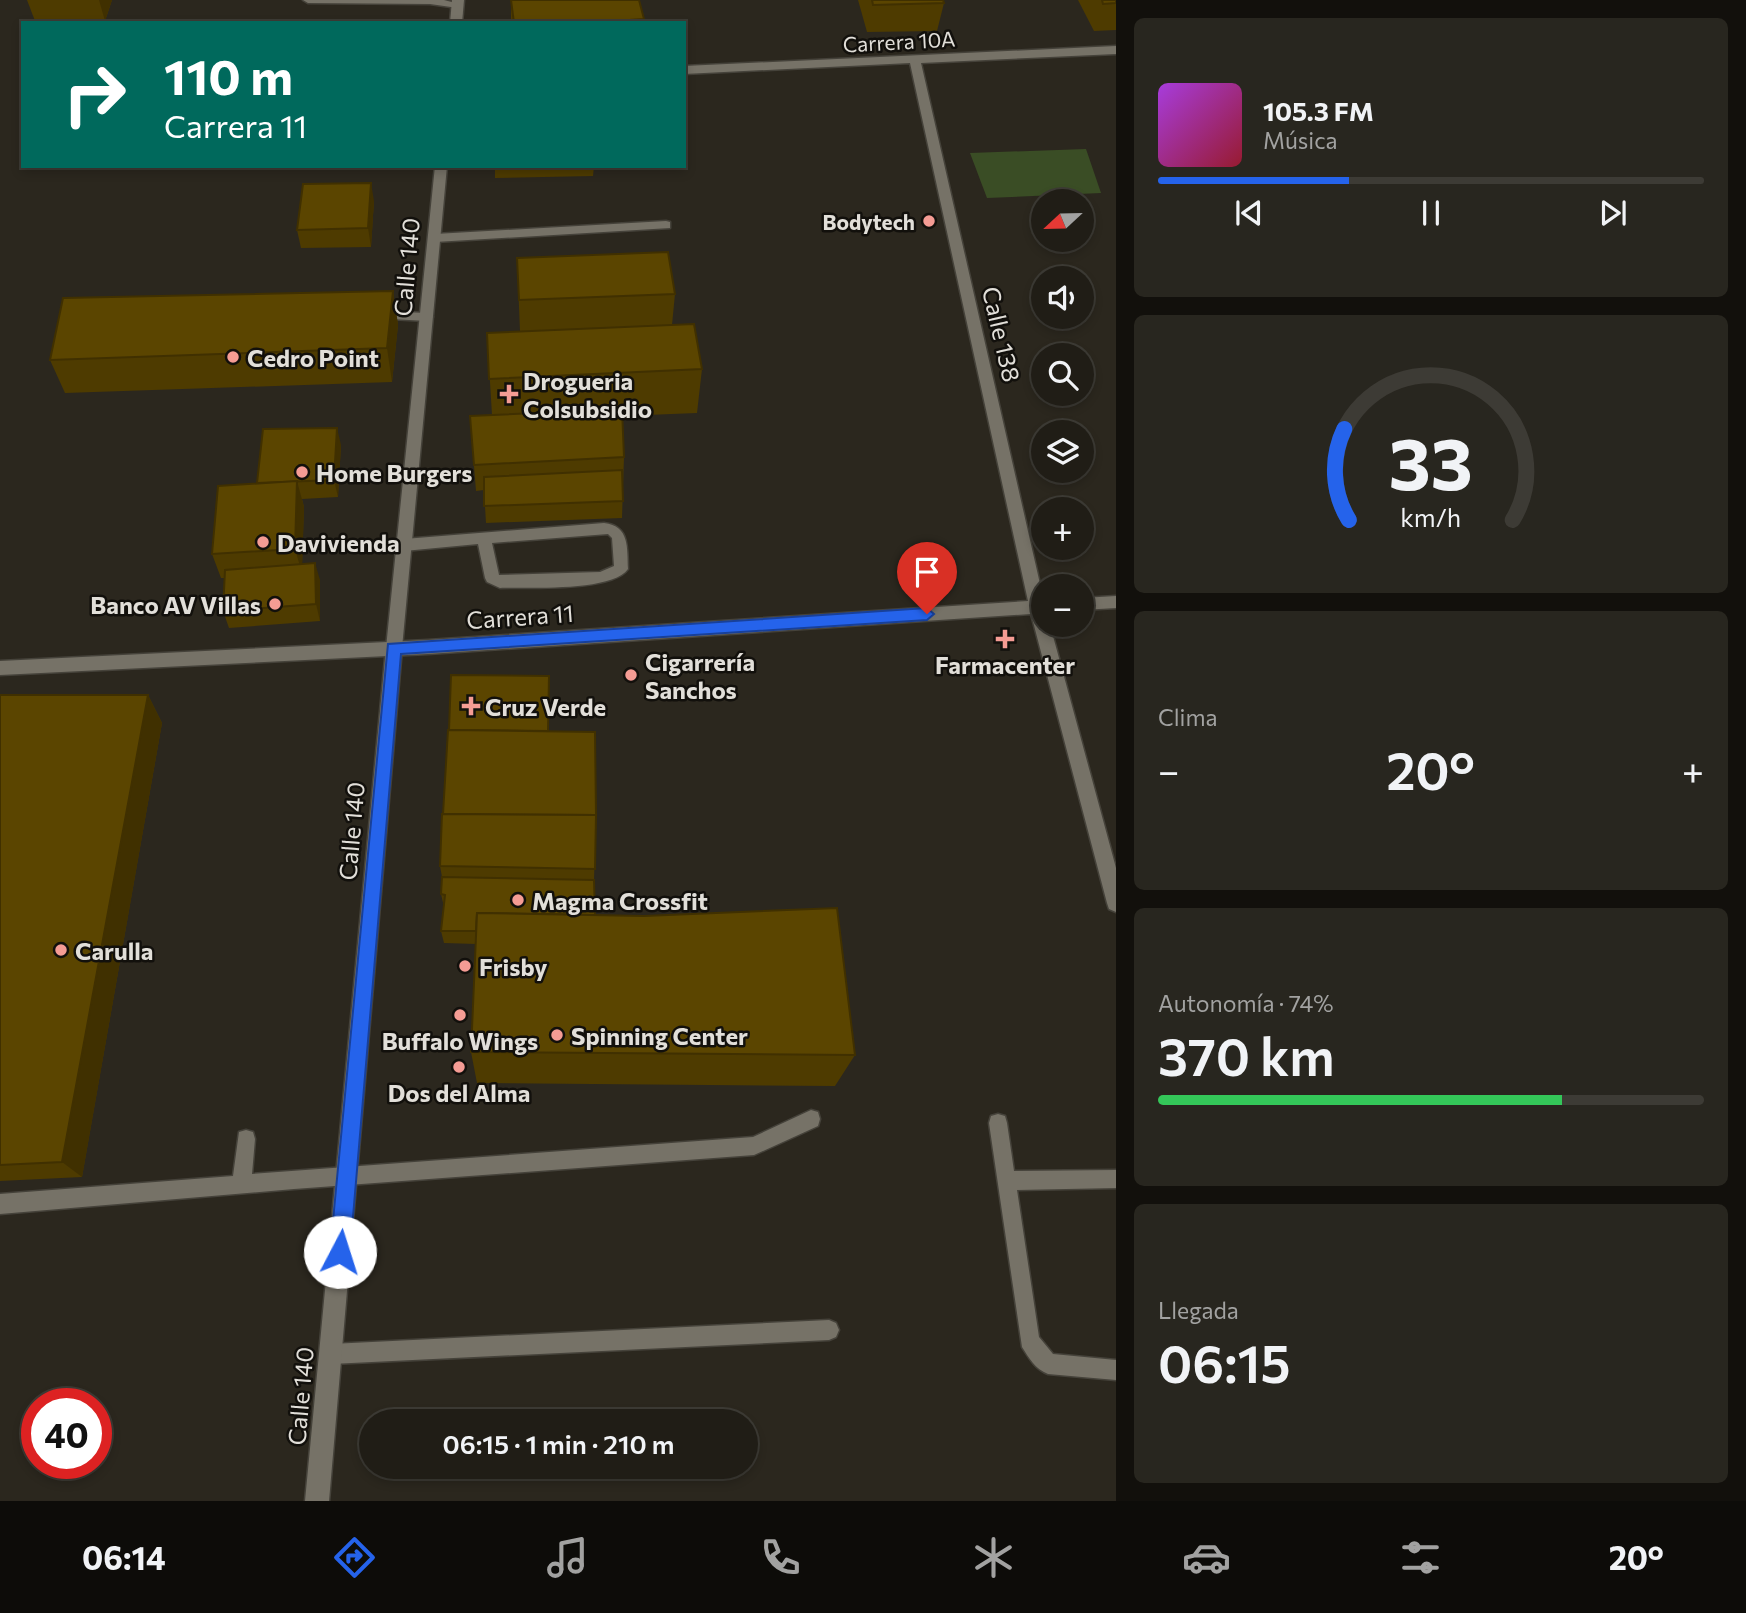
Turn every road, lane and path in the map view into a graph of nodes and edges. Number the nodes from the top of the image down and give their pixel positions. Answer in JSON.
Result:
{"nodes":[{"id":1,"x":308,"y":0,"type":"edge"},
{"id":2,"x":458,"y":2,"type":"edge"},
{"id":3,"x":456,"y":21,"type":"edge"},
{"id":4,"x":1116,"y":50,"type":"edge"},
{"id":5,"x":915,"y":60,"type":"junction"},
{"id":6,"x":686,"y":70,"type":"edge"},
{"id":7,"x":442,"y":168,"type":"edge"},
{"id":8,"x":666,"y":225,"type":"dead end"},
{"id":9,"x":435,"y":238,"type":"junction"},
{"id":10,"x":368,"y":315,"type":"edge"},
{"id":11,"x":427,"y":317,"type":"junction"},
{"id":12,"x":484,"y":538,"type":"junction"},
{"id":13,"x":404,"y":545,"type":"junction"},
{"id":14,"x":1032,"y":574,"type":"edge"},
{"id":15,"x":1116,"y":602,"type":"edge"},
{"id":16,"x":1094,"y":603,"type":"edge"},
{"id":17,"x":1031,"y":608,"type":"edge"},
{"id":18,"x":1048,"y":637,"type":"edge"},
{"id":19,"x":394,"y":648,"type":"junction"},
{"id":20,"x":0,"y":668,"type":"edge"},
{"id":21,"x":1116,"y":902,"type":"edge"},
{"id":22,"x":811,"y":1119,"type":"dead end"},
{"id":23,"x":998,"y":1123,"type":"dead end"},
{"id":24,"x":246,"y":1139,"type":"dead end"},
{"id":25,"x":346,"y":1177,"type":"junction"},
{"id":26,"x":1116,"y":1179,"type":"edge"},
{"id":27,"x":1006,"y":1181,"type":"junction"},
{"id":28,"x":241,"y":1185,"type":"junction"},
{"id":29,"x":0,"y":1203,"type":"edge"},
{"id":30,"x":829,"y":1331,"type":"dead end"},
{"id":31,"x":331,"y":1354,"type":"junction"},
{"id":32,"x":1116,"y":1370,"type":"edge"},
{"id":33,"x":317,"y":1501,"type":"edge"}],
"edges":[{"from":1,"to":2,"type":"lane"},
{"from":2,"to":3,"type":"street"},
{"from":4,"to":5,"type":"street","name":"Carrera 10A"},
{"from":5,"to":6,"type":"street","name":"Carrera 10A"},
{"from":5,"to":14,"type":"street","name":"Calle 138"},
{"from":7,"to":9,"type":"street","name":"Calle 140"},
{"from":8,"to":9,"type":"lane"},
{"from":9,"to":11,"type":"street","name":"Calle 140"},
{"from":10,"to":11,"type":"lane"},
{"from":11,"to":13,"type":"street","name":"Calle 140"},
{"from":12,"to":12,"type":"lane"},
{"from":12,"to":13,"type":"lane"},
{"from":13,"to":19,"type":"street","name":"Calle 140"},
{"from":15,"to":16,"type":"street"},
{"from":17,"to":19,"type":"street","name":"Carrera 11"},
{"from":18,"to":21,"type":"street","name":"Calle 138"},
{"from":19,"to":20,"type":"street","name":"Carrera 11"},
{"from":19,"to":25,"type":"street","name":"Calle 140"},
{"from":22,"to":25,"type":"lane"},
{"from":23,"to":27,"type":"lane"},
{"from":24,"to":28,"type":"lane"},
{"from":25,"to":28,"type":"lane"},
{"from":25,"to":31,"type":"street","name":"Calle 140"},
{"from":26,"to":27,"type":"lane"},
{"from":27,"to":32,"type":"lane"},
{"from":28,"to":29,"type":"lane"},
{"from":30,"to":31,"type":"lane"},
{"from":31,"to":33,"type":"street","name":"Calle 140"}]}
